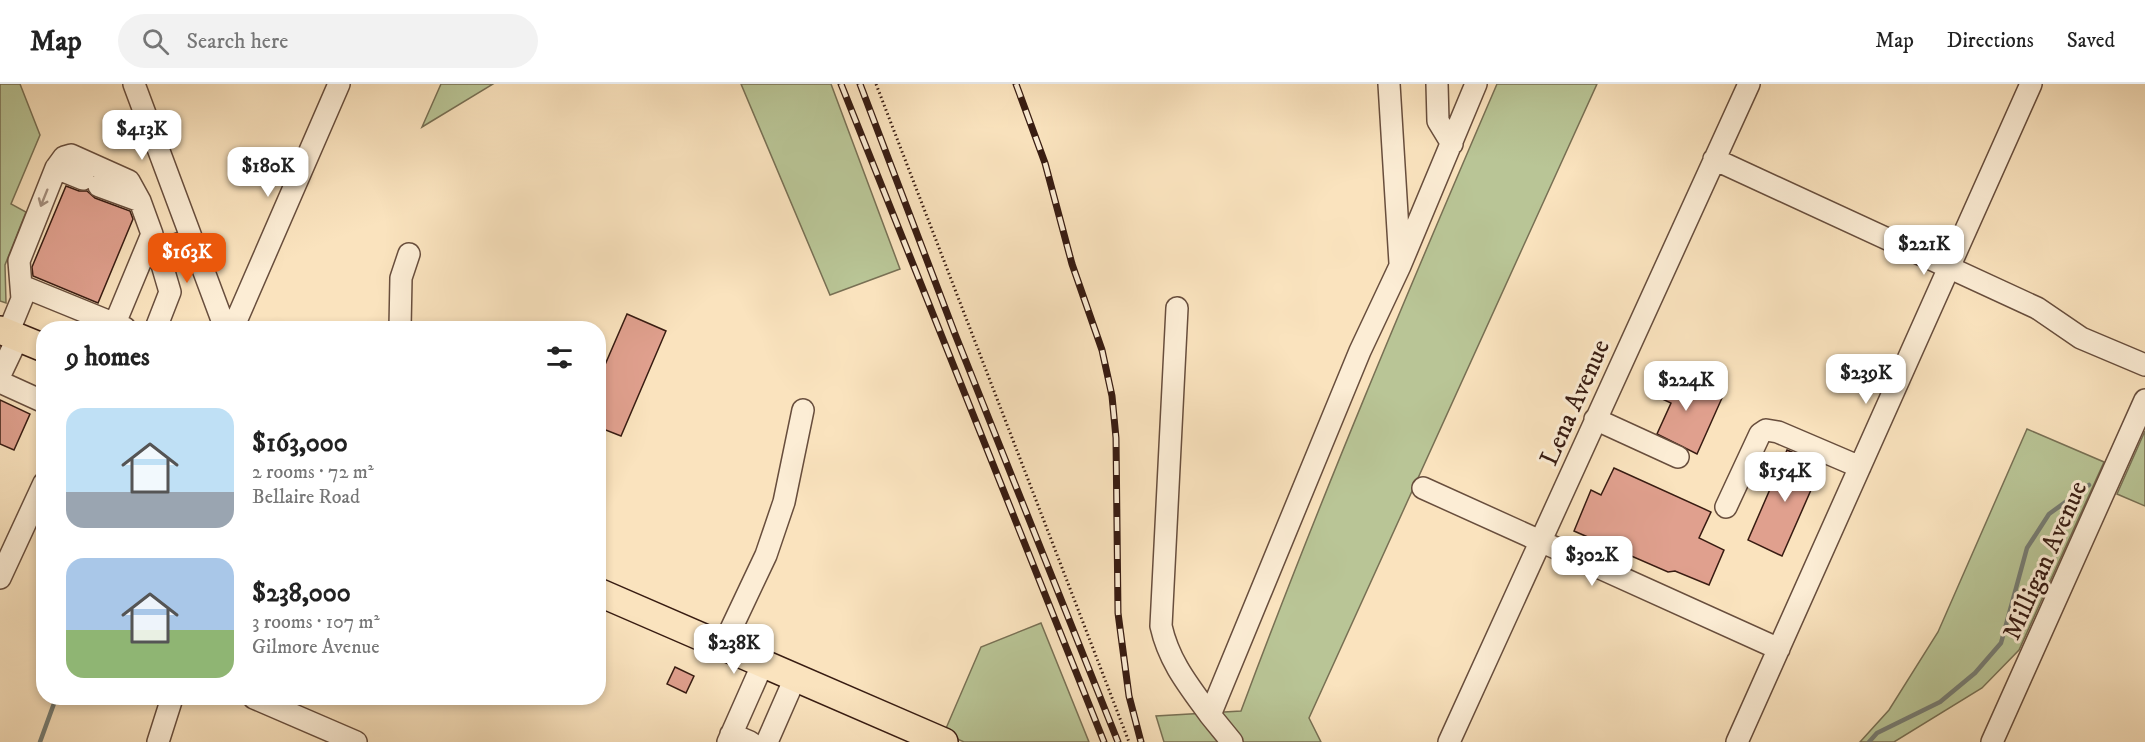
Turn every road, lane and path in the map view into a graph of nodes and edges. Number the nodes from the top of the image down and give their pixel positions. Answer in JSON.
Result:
{"nodes":[{"id":1,"x":135,"y":84,"type":"edge"},
{"id":2,"x":339,"y":84,"type":"edge"},
{"id":3,"x":876,"y":84,"type":"edge"},
{"id":4,"x":1389,"y":84,"type":"edge"},
{"id":5,"x":1437,"y":84,"type":"edge"},
{"id":6,"x":1476,"y":84,"type":"edge"},
{"id":7,"x":1749,"y":84,"type":"edge"},
{"id":8,"x":2031,"y":84,"type":"edge"},
{"id":9,"x":1452,"y":144,"type":"junction"},
{"id":10,"x":1714,"y":159,"type":"junction"},
{"id":11,"x":56,"y":168,"type":"junction"},
{"id":12,"x":140,"y":201,"type":"junction"},
{"id":13,"x":192,"y":239,"type":"junction"},
{"id":14,"x":153,"y":248,"type":"junction"},
{"id":15,"x":410,"y":254,"type":"dead end"},
{"id":16,"x":1400,"y":266,"type":"junction"},
{"id":17,"x":1949,"y":266,"type":"junction"},
{"id":18,"x":22,"y":286,"type":"junction"},
{"id":19,"x":1177,"y":308,"type":"dead end"},
{"id":20,"x":103,"y":321,"type":"edge"},
{"id":21,"x":120,"y":321,"type":"edge"},
{"id":22,"x":159,"y":321,"type":"edge"},
{"id":23,"x":222,"y":321,"type":"edge"},
{"id":24,"x":235,"y":321,"type":"edge"},
{"id":25,"x":400,"y":321,"type":"edge"},
{"id":26,"x":8,"y":333,"type":"edge"},
{"id":27,"x":36,"y":345,"type":"edge"},
{"id":28,"x":2145,"y":365,"type":"edge"},
{"id":29,"x":0,"y":375,"type":"edge"},
{"id":30,"x":0,"y":382,"type":"edge"},
{"id":31,"x":36,"y":398,"type":"edge"},
{"id":32,"x":2145,"y":400,"type":"edge"},
{"id":33,"x":803,"y":410,"type":"dead end"},
{"id":34,"x":1595,"y":420,"type":"junction"},
{"id":35,"x":1678,"y":458,"type":"dead end"},
{"id":36,"x":1860,"y":467,"type":"junction"},
{"id":37,"x":1423,"y":488,"type":"dead end"},
{"id":38,"x":36,"y":500,"type":"edge"},
{"id":39,"x":1726,"y":507,"type":"dead end"},
{"id":40,"x":1540,"y":543,"type":"junction"},
{"id":41,"x":0,"y":578,"type":"edge"},
{"id":42,"x":606,"y":595,"type":"edge"},
{"id":43,"x":723,"y":646,"type":"junction"},
{"id":44,"x":1779,"y":649,"type":"junction"},
{"id":45,"x":763,"y":663,"type":"junction"},
{"id":46,"x":795,"y":678,"type":"junction"},
{"id":47,"x":170,"y":705,"type":"edge"},
{"id":48,"x":270,"y":705,"type":"edge"},
{"id":49,"x":1210,"y":715,"type":"junction"},
{"id":50,"x":737,"y":740,"type":"edge"},
{"id":51,"x":935,"y":740,"type":"edge"},
{"id":52,"x":158,"y":742,"type":"edge"},
{"id":53,"x":356,"y":742,"type":"edge"},
{"id":54,"x":767,"y":742,"type":"edge"},
{"id":55,"x":1129,"y":742,"type":"edge"},
{"id":56,"x":1232,"y":742,"type":"edge"},
{"id":57,"x":1449,"y":742,"type":"edge"},
{"id":58,"x":1737,"y":742,"type":"edge"},
{"id":59,"x":1992,"y":742,"type":"edge"}],
"edges":[{"from":1,"to":13,"type":"street"},
{"from":2,"to":24,"type":"street"},
{"from":3,"to":55,"type":"path"},
{"from":4,"to":16,"type":"street"},
{"from":5,"to":9,"type":"street"},
{"from":6,"to":9,"type":"street"},
{"from":7,"to":10,"type":"street","name":"Lena Avenue"},
{"from":8,"to":17,"type":"street"},
{"from":9,"to":16,"type":"street"},
{"from":10,"to":17,"type":"street"},
{"from":10,"to":34,"type":"street","name":"Lena Avenue"},
{"from":11,"to":12,"type":"street"},
{"from":11,"to":12,"type":"street"},
{"from":11,"to":18,"type":"street","one_way":true},
{"from":12,"to":14,"type":"street"},
{"from":13,"to":14,"type":"street"},
{"from":13,"to":23,"type":"street"},
{"from":14,"to":21,"type":"street"},
{"from":14,"to":22,"type":"street"},
{"from":15,"to":25,"type":"street"},
{"from":16,"to":49,"type":"street"},
{"from":17,"to":28,"type":"street"},
{"from":17,"to":36,"type":"street"},
{"from":18,"to":20,"type":"street"},
{"from":18,"to":26,"type":"street"},
{"from":19,"to":49,"type":"street"},
{"from":26,"to":27,"type":"main road"},
{"from":26,"to":29,"type":"street"},
{"from":30,"to":31,"type":"street"},
{"from":32,"to":59,"type":"street","name":"Milligan Avenue"},
{"from":33,"to":43,"type":"street"},
{"from":34,"to":35,"type":"street"},
{"from":34,"to":40,"type":"street","name":"Lena Avenue"},
{"from":36,"to":39,"type":"street"},
{"from":36,"to":44,"type":"street"},
{"from":37,"to":40,"type":"street"},
{"from":38,"to":41,"type":"street"},
{"from":40,"to":44,"type":"street"},
{"from":40,"to":57,"type":"street","name":"Lena Avenue"},
{"from":42,"to":43,"type":"main road"},
{"from":43,"to":45,"type":"main road"},
{"from":44,"to":58,"type":"street"},
{"from":45,"to":46,"type":"main road"},
{"from":45,"to":50,"type":"street"},
{"from":46,"to":51,"type":"main road"},
{"from":46,"to":54,"type":"street"},
{"from":47,"to":52,"type":"street"},
{"from":48,"to":53,"type":"street"},
{"from":49,"to":56,"type":"street"}]}
